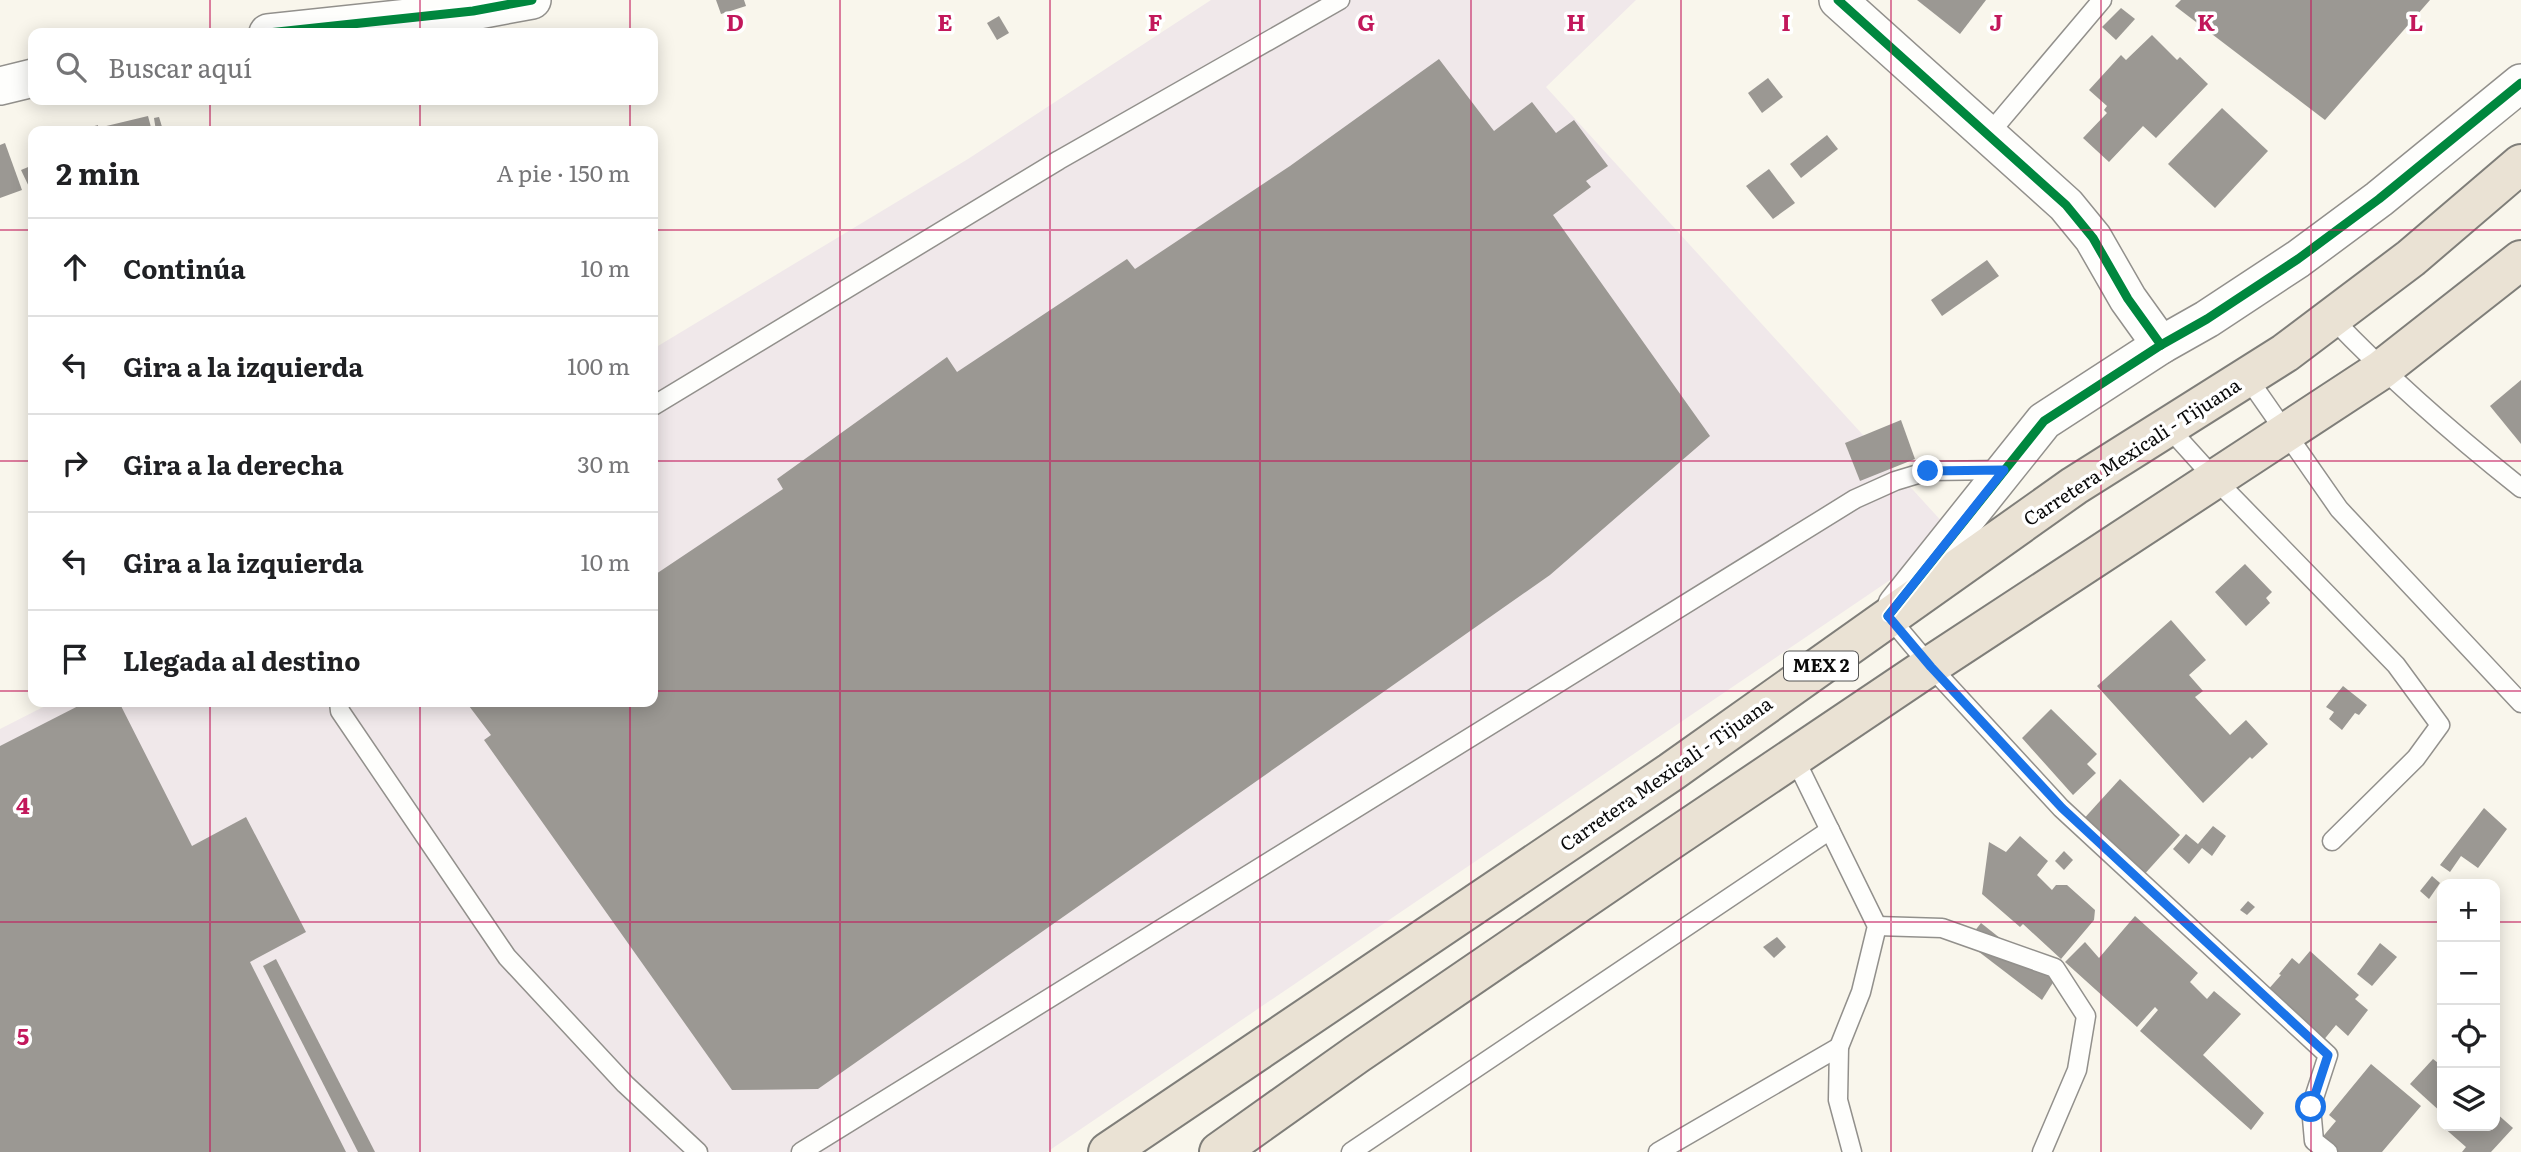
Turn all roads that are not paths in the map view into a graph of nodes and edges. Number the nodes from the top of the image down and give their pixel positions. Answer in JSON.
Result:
{"nodes":[{"id":1,"x":532,"y":0,"type":"edge"},
{"id":2,"x":1340,"y":0,"type":"edge"},
{"id":3,"x":1838,"y":0,"type":"edge"},
{"id":4,"x":2102,"y":0,"type":"edge"},
{"id":5,"x":315,"y":28,"type":"edge"},
{"id":6,"x":28,"y":79,"type":"edge"},
{"id":7,"x":2521,"y":83,"type":"edge"},
{"id":8,"x":0,"y":86,"type":"edge"},
{"id":9,"x":1988,"y":135,"type":"junction"},
{"id":10,"x":2521,"y":164,"type":"edge"},
{"id":11,"x":2521,"y":260,"type":"edge"},
{"id":12,"x":2332,"y":318,"type":"junction"},
{"id":13,"x":2161,"y":345,"type":"junction"},
{"id":14,"x":2381,"y":370,"type":"junction"},
{"id":15,"x":2247,"y":377,"type":"junction"},
{"id":16,"x":658,"y":403,"type":"edge"},
{"id":17,"x":2168,"y":427,"type":"junction"},
{"id":18,"x":2287,"y":432,"type":"junction"},
{"id":19,"x":2004,"y":470,"type":"junction"},
{"id":20,"x":2215,"y":479,"type":"junction"},
{"id":21,"x":2521,"y":488,"type":"edge"},
{"id":22,"x":1888,"y":616,"type":"junction"},
{"id":23,"x":1931,"y":667,"type":"junction"},
{"id":24,"x":2521,"y":704,"type":"edge"},
{"id":25,"x":340,"y":707,"type":"edge"},
{"id":26,"x":1794,"y":757,"type":"junction"},
{"id":27,"x":1830,"y":830,"type":"junction"},
{"id":28,"x":2332,"y":841,"type":"dead end"},
{"id":29,"x":1877,"y":926,"type":"junction"},
{"id":30,"x":1839,"y":1047,"type":"junction"},
{"id":31,"x":698,"y":1152,"type":"edge"},
{"id":32,"x":801,"y":1152,"type":"edge"},
{"id":33,"x":1108,"y":1152,"type":"edge"},
{"id":34,"x":1219,"y":1152,"type":"edge"},
{"id":35,"x":1351,"y":1152,"type":"edge"},
{"id":36,"x":1658,"y":1152,"type":"edge"},
{"id":37,"x":1852,"y":1152,"type":"edge"},
{"id":38,"x":2042,"y":1152,"type":"edge"},
{"id":39,"x":2328,"y":1152,"type":"edge"}],
"edges":[{"from":1,"to":5,"type":"street"},
{"from":2,"to":16,"type":"lane"},
{"from":3,"to":9,"type":"street"},
{"from":4,"to":9,"type":"lane"},
{"from":6,"to":8,"type":"street"},
{"from":7,"to":13,"type":"street"},
{"from":9,"to":13,"type":"street"},
{"from":10,"to":12,"type":"highway","name":"Carretera Mexicali - Tijuana","number":"MEX 2"},
{"from":11,"to":14,"type":"highway","number":"MEX 2"},
{"from":12,"to":14,"type":"lane"},
{"from":12,"to":15,"type":"highway","name":"Carretera Mexicali - Tijuana","number":"MEX 2"},
{"from":13,"to":19,"type":"street"},
{"from":14,"to":18,"type":"highway","number":"MEX 2"},
{"from":14,"to":21,"type":"lane"},
{"from":15,"to":17,"type":"highway","name":"Carretera Mexicali - Tijuana","number":"MEX 2"},
{"from":15,"to":18,"type":"lane"},
{"from":17,"to":20,"type":"lane"},
{"from":17,"to":22,"type":"highway","name":"Carretera Mexicali - Tijuana","number":"MEX 2"},
{"from":18,"to":20,"type":"highway","number":"MEX 2"},
{"from":18,"to":24,"type":"lane"},
{"from":19,"to":22,"type":"street"},
{"from":19,"to":32,"type":"lane"},
{"from":20,"to":23,"type":"highway","number":"MEX 2"},
{"from":20,"to":28,"type":"lane"},
{"from":22,"to":23,"type":"lane"},
{"from":22,"to":33,"type":"highway","name":"Carretera Mexicali - Tijuana","number":"MEX 2"},
{"from":23,"to":26,"type":"highway","number":"MEX 2"},
{"from":23,"to":39,"type":"lane"},
{"from":25,"to":31,"type":"lane"},
{"from":26,"to":27,"type":"lane"},
{"from":26,"to":34,"type":"highway","number":"MEX 2"},
{"from":27,"to":29,"type":"lane"},
{"from":27,"to":35,"type":"lane"},
{"from":29,"to":30,"type":"lane"},
{"from":29,"to":38,"type":"lane"},
{"from":30,"to":36,"type":"lane"},
{"from":30,"to":37,"type":"lane"}]}
